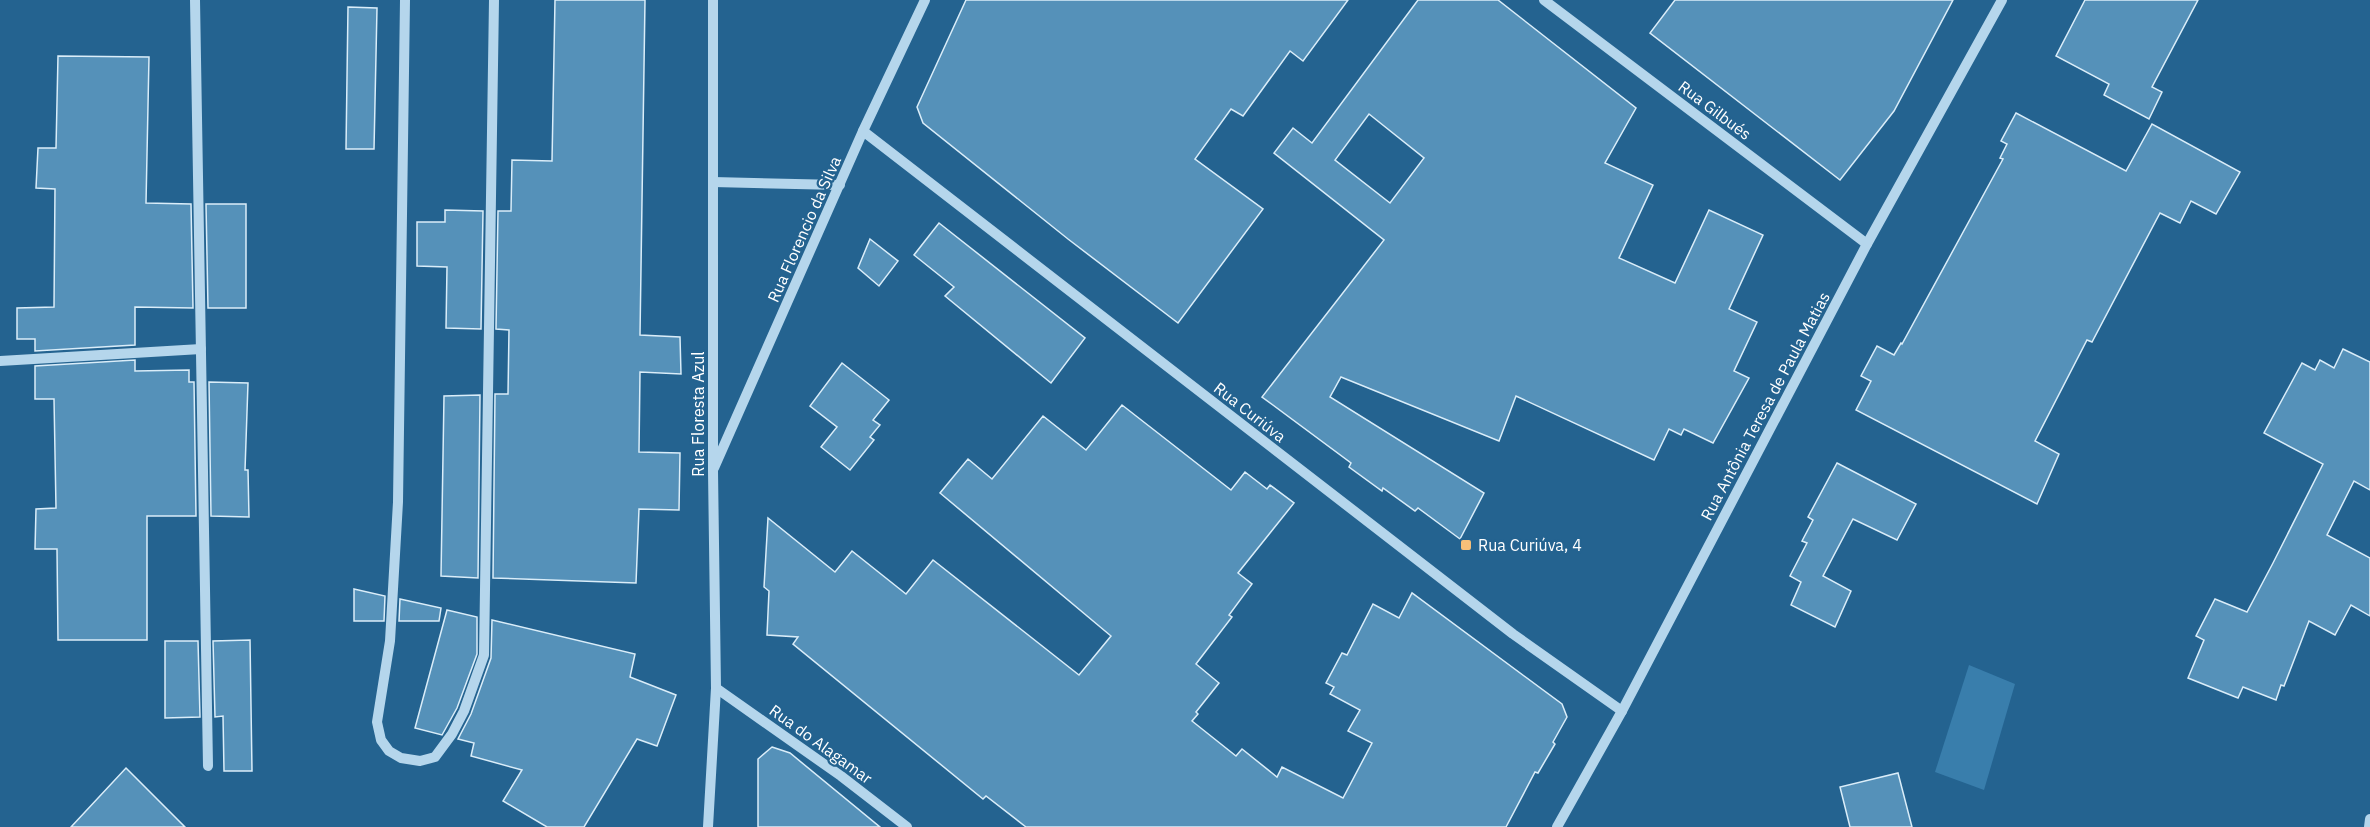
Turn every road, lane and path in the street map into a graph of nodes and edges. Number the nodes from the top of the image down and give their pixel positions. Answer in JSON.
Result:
{"nodes":[{"id":1,"x":195,"y":0,"type":"edge"},
{"id":2,"x":405,"y":0,"type":"edge"},
{"id":3,"x":494,"y":0,"type":"edge"},
{"id":4,"x":713,"y":0,"type":"edge"},
{"id":5,"x":925,"y":0,"type":"edge"},
{"id":6,"x":1544,"y":0,"type":"edge"},
{"id":7,"x":2002,"y":0,"type":"edge"},
{"id":8,"x":863,"y":131,"type":"junction"},
{"id":9,"x":713,"y":182,"type":"junction"},
{"id":10,"x":840,"y":185,"type":"junction"},
{"id":11,"x":1867,"y":244,"type":"junction"},
{"id":12,"x":201,"y":349,"type":"junction"},
{"id":13,"x":0,"y":361,"type":"edge"},
{"id":14,"x":713,"y":471,"type":"junction"},
{"id":15,"x":716,"y":688,"type":"junction"},
{"id":16,"x":1622,"y":711,"type":"junction"},
{"id":17,"x":208,"y":766,"type":"dead end"},
{"id":18,"x":2370,"y":819,"type":"edge"},
{"id":19,"x":708,"y":827,"type":"edge"},
{"id":20,"x":907,"y":827,"type":"edge"},
{"id":21,"x":1557,"y":827,"type":"edge"},
{"id":22,"x":2369,"y":827,"type":"edge"}],
"edges":[{"from":1,"to":12,"type":"street"},
{"from":2,"to":3,"type":"street"},
{"from":4,"to":9,"type":"street","name":"Rua Floresta Azul"},
{"from":5,"to":8,"type":"street","name":"Rua Florencio da Silva"},
{"from":6,"to":11,"type":"street","name":"Rua Gilbués"},
{"from":7,"to":11,"type":"street","name":"Rua Antônia Teresa de Paula Matias"},
{"from":8,"to":10,"type":"street","name":"Rua Florencio da Silva"},
{"from":8,"to":16,"type":"street","name":"Rua Curiúva"},
{"from":9,"to":10,"type":"street"},
{"from":9,"to":14,"type":"street","name":"Rua Floresta Azul"},
{"from":10,"to":14,"type":"street","name":"Rua Florencio da Silva"},
{"from":11,"to":16,"type":"street","name":"Rua Antônia Teresa de Paula Matias"},
{"from":12,"to":13,"type":"street"},
{"from":12,"to":17,"type":"street"},
{"from":14,"to":15,"type":"street","name":"Rua Floresta Azul"},
{"from":15,"to":19,"type":"street","name":"Rua Floresta Azul"},
{"from":15,"to":20,"type":"street","name":"Rua do Alagamar"},
{"from":16,"to":21,"type":"street","name":"Rua Antônia Teresa de Paula Matias"},
{"from":18,"to":22,"type":"street"}]}
